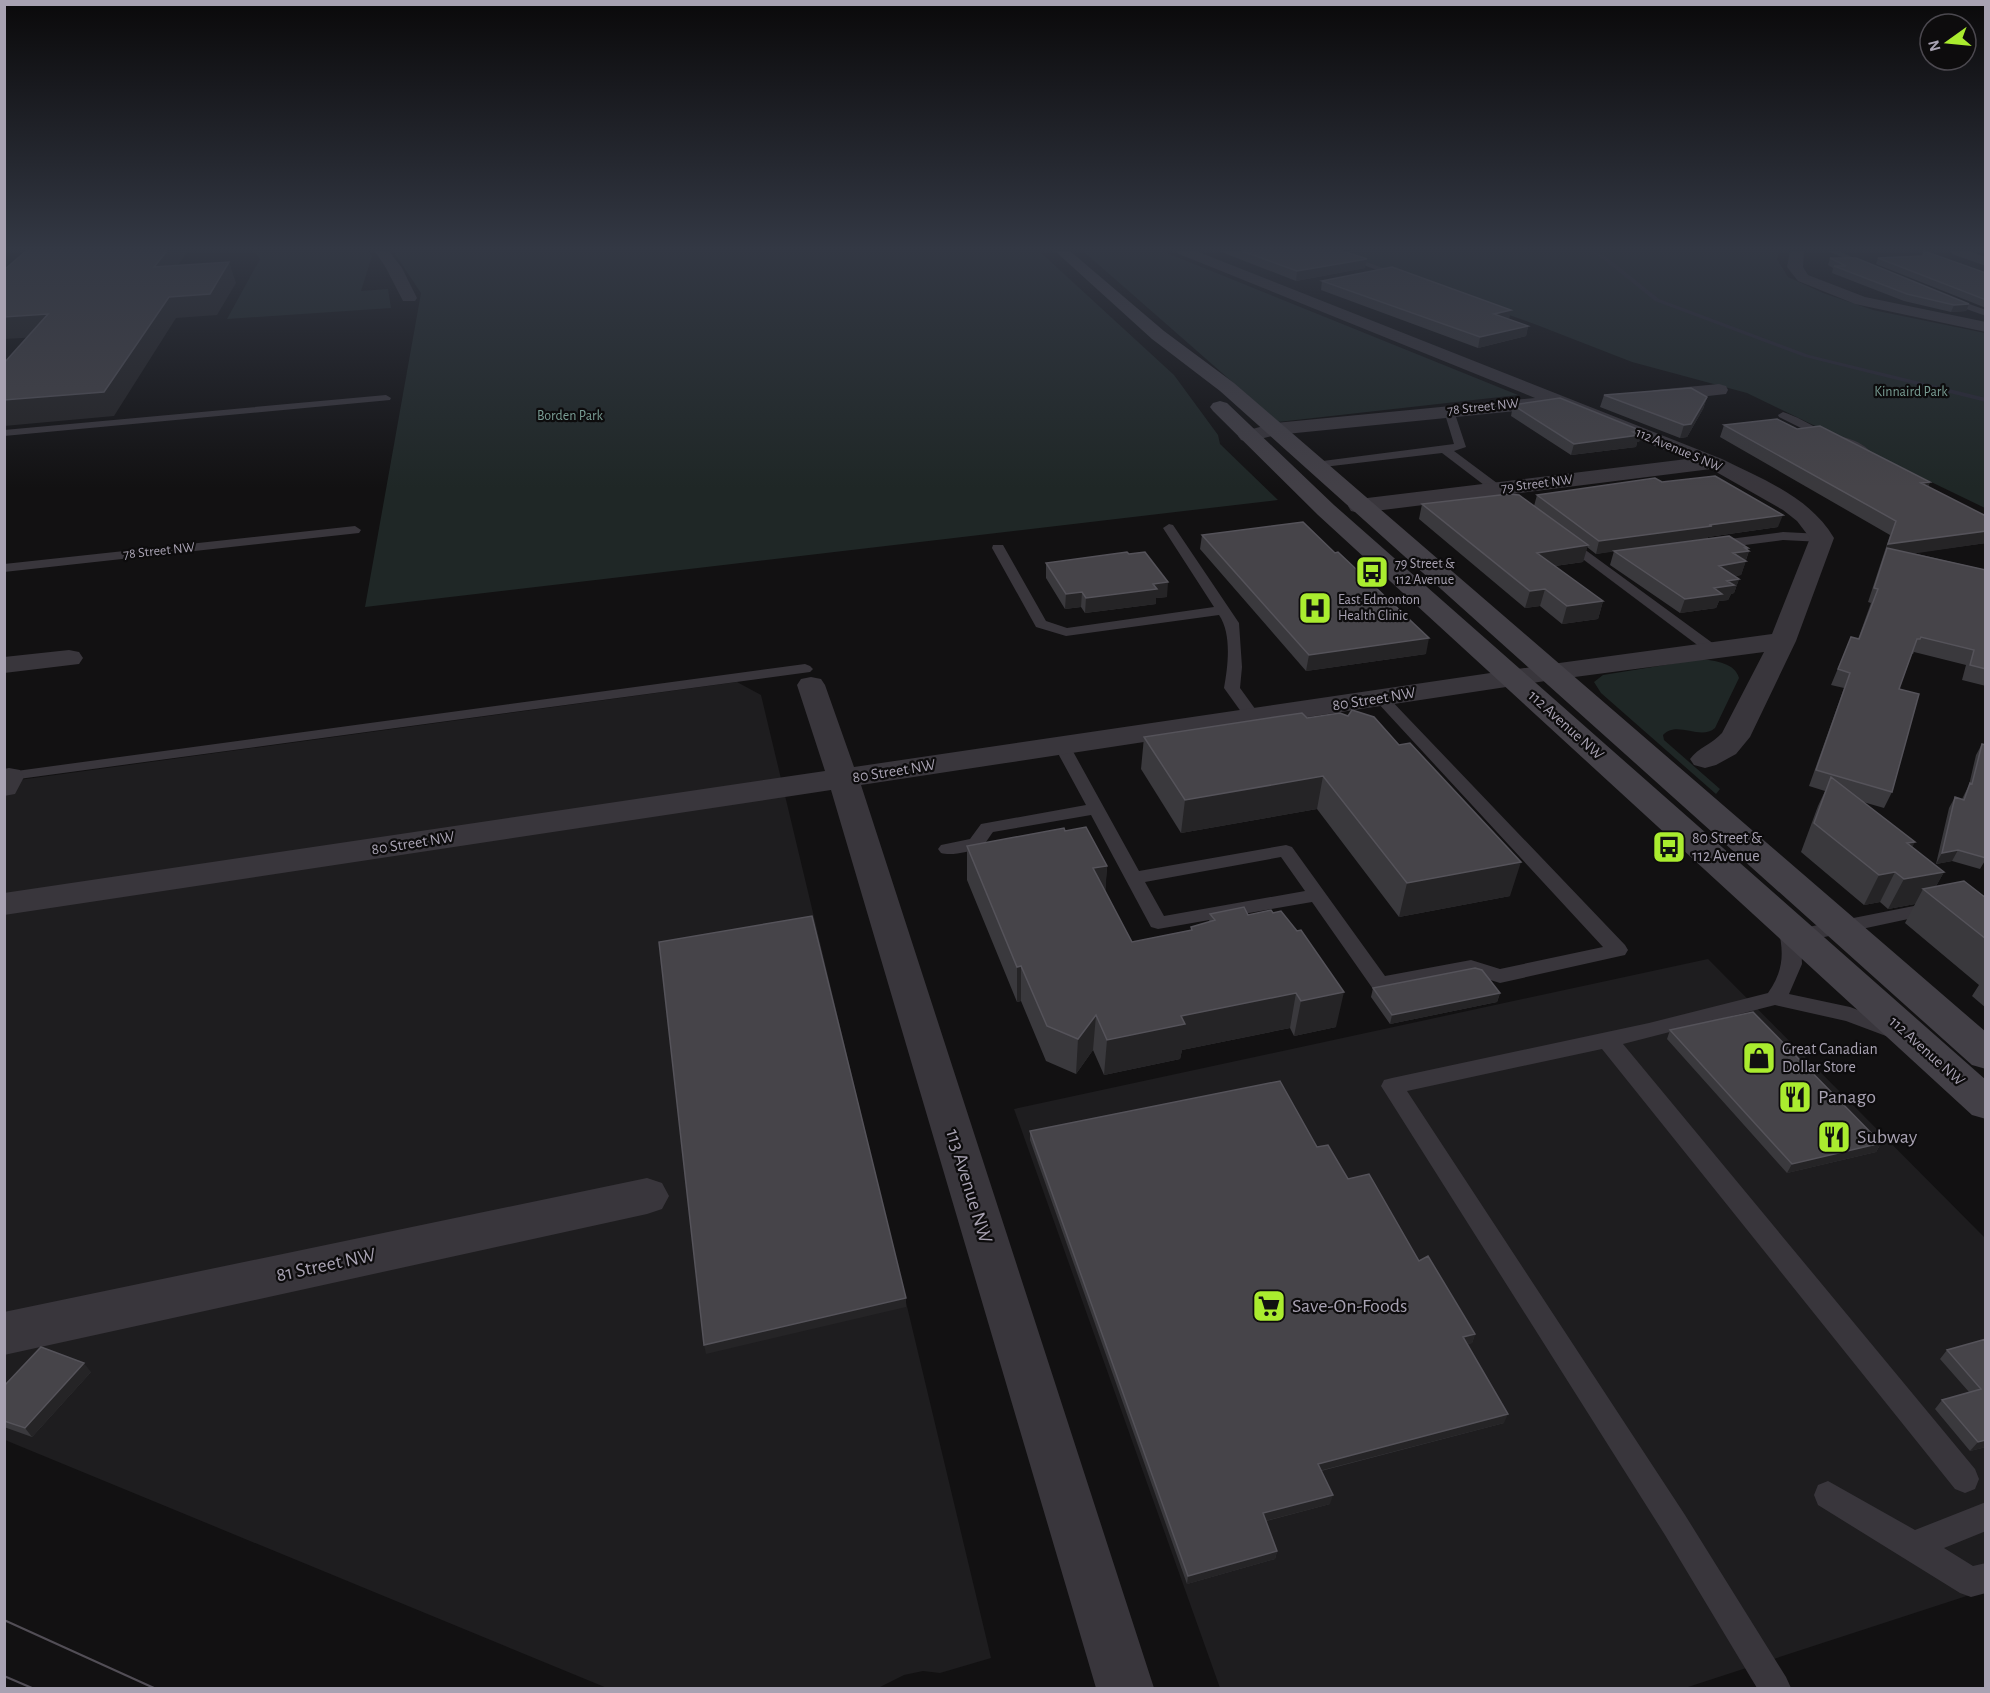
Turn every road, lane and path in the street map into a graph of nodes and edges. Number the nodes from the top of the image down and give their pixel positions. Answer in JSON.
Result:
{"nodes":[{"id":1,"x":1152,"y":330,"type":"edge"},
{"id":2,"x":1383,"y":330,"type":"edge"},
{"id":3,"x":1719,"y":390,"type":"dead end"},
{"id":4,"x":386,"y":398,"type":"dead end"},
{"id":5,"x":1634,"y":398,"type":"edge"},
{"id":6,"x":1611,"y":399,"type":"edge"},
{"id":7,"x":1562,"y":402,"type":"junction"},
{"id":8,"x":1449,"y":411,"type":"junction"},
{"id":9,"x":1783,"y":415,"type":"dead end"},
{"id":10,"x":4,"y":433,"type":"edge"},
{"id":11,"x":1262,"y":433,"type":"junction"},
{"id":12,"x":1444,"y":449,"type":"junction"},
{"id":13,"x":1715,"y":463,"type":"junction"},
{"id":14,"x":1877,"y":463,"type":"edge"},
{"id":15,"x":1315,"y":465,"type":"junction"},
{"id":16,"x":1497,"y":489,"type":"junction"},
{"id":17,"x":1516,"y":503,"type":"edge"},
{"id":18,"x":1359,"y":506,"type":"junction"},
{"id":19,"x":1169,"y":528,"type":"dead end"},
{"id":20,"x":355,"y":530,"type":"dead end"},
{"id":21,"x":1554,"y":531,"type":"edge"},
{"id":22,"x":1822,"y":538,"type":"junction"},
{"id":23,"x":1700,"y":546,"type":"edge"},
{"id":24,"x":998,"y":549,"type":"dead end"},
{"id":25,"x":1617,"y":557,"type":"edge"},
{"id":26,"x":1593,"y":560,"type":"junction"},
{"id":27,"x":4,"y":568,"type":"edge"},
{"id":28,"x":1223,"y":610,"type":"junction"},
{"id":29,"x":1783,"y":640,"type":"junction"},
{"id":30,"x":1713,"y":650,"type":"junction"},
{"id":31,"x":69,"y":658,"type":"dead end"},
{"id":32,"x":4,"y":665,"type":"edge"},
{"id":33,"x":1552,"y":672,"type":"junction"},
{"id":34,"x":808,"y":677,"type":"joint"},
{"id":35,"x":1514,"y":678,"type":"junction"},
{"id":36,"x":1381,"y":698,"type":"junction"},
{"id":37,"x":1252,"y":717,"type":"junction"},
{"id":38,"x":1062,"y":746,"type":"junction"},
{"id":39,"x":1705,"y":759,"type":"dead end"},
{"id":40,"x":843,"y":779,"type":"junction"},
{"id":41,"x":7,"y":782,"type":"edge"},
{"id":42,"x":1095,"y":809,"type":"junction"},
{"id":43,"x":947,"y":849,"type":"dead end"},
{"id":44,"x":1134,"y":878,"type":"junction"},
{"id":45,"x":1317,"y":895,"type":"junction"},
{"id":46,"x":4,"y":904,"type":"edge"},
{"id":47,"x":1952,"y":904,"type":"edge"},
{"id":48,"x":1840,"y":927,"type":"junction"},
{"id":49,"x":1793,"y":931,"type":"junction"},
{"id":50,"x":1775,"y":998,"type":"junction"},
{"id":51,"x":1913,"y":1039,"type":"junction"},
{"id":52,"x":1607,"y":1040,"type":"junction"},
{"id":53,"x":1986,"y":1055,"type":"edge"},
{"id":54,"x":1986,"y":1104,"type":"edge"},
{"id":55,"x":647,"y":1196,"type":"dead end"},
{"id":56,"x":4,"y":1334,"type":"edge"},
{"id":57,"x":1965,"y":1479,"type":"dead end"},
{"id":58,"x":1828,"y":1495,"type":"dead end"},
{"id":59,"x":1986,"y":1516,"type":"edge"},
{"id":60,"x":1913,"y":1546,"type":"junction"},
{"id":61,"x":1986,"y":1578,"type":"edge"},
{"id":62,"x":1125,"y":1689,"type":"edge"},
{"id":63,"x":1775,"y":1689,"type":"edge"}],
"edges":[{"from":1,"to":11,"type":"main road","name":"112 Avenue NW"},
{"from":2,"to":7,"type":"street","name":"112 Avenue S NW"},
{"from":3,"to":5,"type":"street"},
{"from":4,"to":10,"type":"lane"},
{"from":6,"to":7,"type":"street","name":"78 Street NW"},
{"from":7,"to":8,"type":"street","name":"78 Street NW"},
{"from":7,"to":13,"type":"street","name":"112 Avenue S NW"},
{"from":8,"to":11,"type":"street","name":"78 Street NW"},
{"from":8,"to":12,"type":"lane"},
{"from":9,"to":14,"type":"lane"},
{"from":11,"to":15,"type":"main road","name":"112 Avenue NW"},
{"from":11,"to":35,"type":"main road","name":"112 Avenue NW"},
{"from":12,"to":15,"type":"lane"},
{"from":12,"to":16,"type":"lane"},
{"from":13,"to":16,"type":"street","name":"79 Street NW"},
{"from":13,"to":22,"type":"street","name":"112 Avenue S NW"},
{"from":15,"to":18,"type":"main road","name":"112 Avenue NW"},
{"from":16,"to":17,"type":"lane"},
{"from":16,"to":18,"type":"street","name":"79 Street NW"},
{"from":18,"to":33,"type":"main road","name":"112 Avenue NW"},
{"from":19,"to":28,"type":"lane"},
{"from":20,"to":27,"type":"lane","name":"78 Street NW"},
{"from":21,"to":26,"type":"lane"},
{"from":22,"to":23,"type":"lane"},
{"from":22,"to":29,"type":"street"},
{"from":24,"to":28,"type":"lane"},
{"from":25,"to":26,"type":"lane"},
{"from":26,"to":30,"type":"lane"},
{"from":28,"to":37,"type":"lane"},
{"from":29,"to":30,"type":"street","name":"80 Street NW"},
{"from":29,"to":39,"type":"street"},
{"from":30,"to":33,"type":"street","name":"80 Street NW"},
{"from":31,"to":32,"type":"street"},
{"from":33,"to":35,"type":"street","name":"80 Street NW"},
{"from":33,"to":48,"type":"main road","name":"112 Avenue NW"},
{"from":34,"to":40,"type":"street","name":"113 Avenue NW"},
{"from":34,"to":41,"type":"lane"},
{"from":35,"to":36,"type":"street","name":"80 Street NW"},
{"from":35,"to":49,"type":"main road","name":"112 Avenue NW"},
{"from":36,"to":37,"type":"street","name":"80 Street NW"},
{"from":36,"to":45,"type":"lane"},
{"from":37,"to":38,"type":"street","name":"80 Street NW"},
{"from":38,"to":40,"type":"street","name":"80 Street NW"},
{"from":38,"to":42,"type":"lane"},
{"from":40,"to":46,"type":"street","name":"80 Street NW"},
{"from":40,"to":62,"type":"street","name":"113 Avenue NW"},
{"from":42,"to":43,"type":"lane"},
{"from":42,"to":44,"type":"lane"},
{"from":44,"to":45,"type":"lane"},
{"from":44,"to":45,"type":"lane"},
{"from":47,"to":48,"type":"lane"},
{"from":48,"to":49,"type":"lane"},
{"from":48,"to":53,"type":"main road","name":"112 Avenue NW"},
{"from":49,"to":50,"type":"lane"},
{"from":49,"to":51,"type":"main road","name":"112 Avenue NW"},
{"from":50,"to":51,"type":"lane"},
{"from":50,"to":52,"type":"lane"},
{"from":51,"to":54,"type":"main road","name":"112 Avenue NW"},
{"from":52,"to":57,"type":"lane"},
{"from":52,"to":63,"type":"lane"},
{"from":55,"to":56,"type":"street","name":"81 Street NW"},
{"from":58,"to":60,"type":"lane"},
{"from":59,"to":60,"type":"lane"},
{"from":60,"to":61,"type":"lane"}]}
